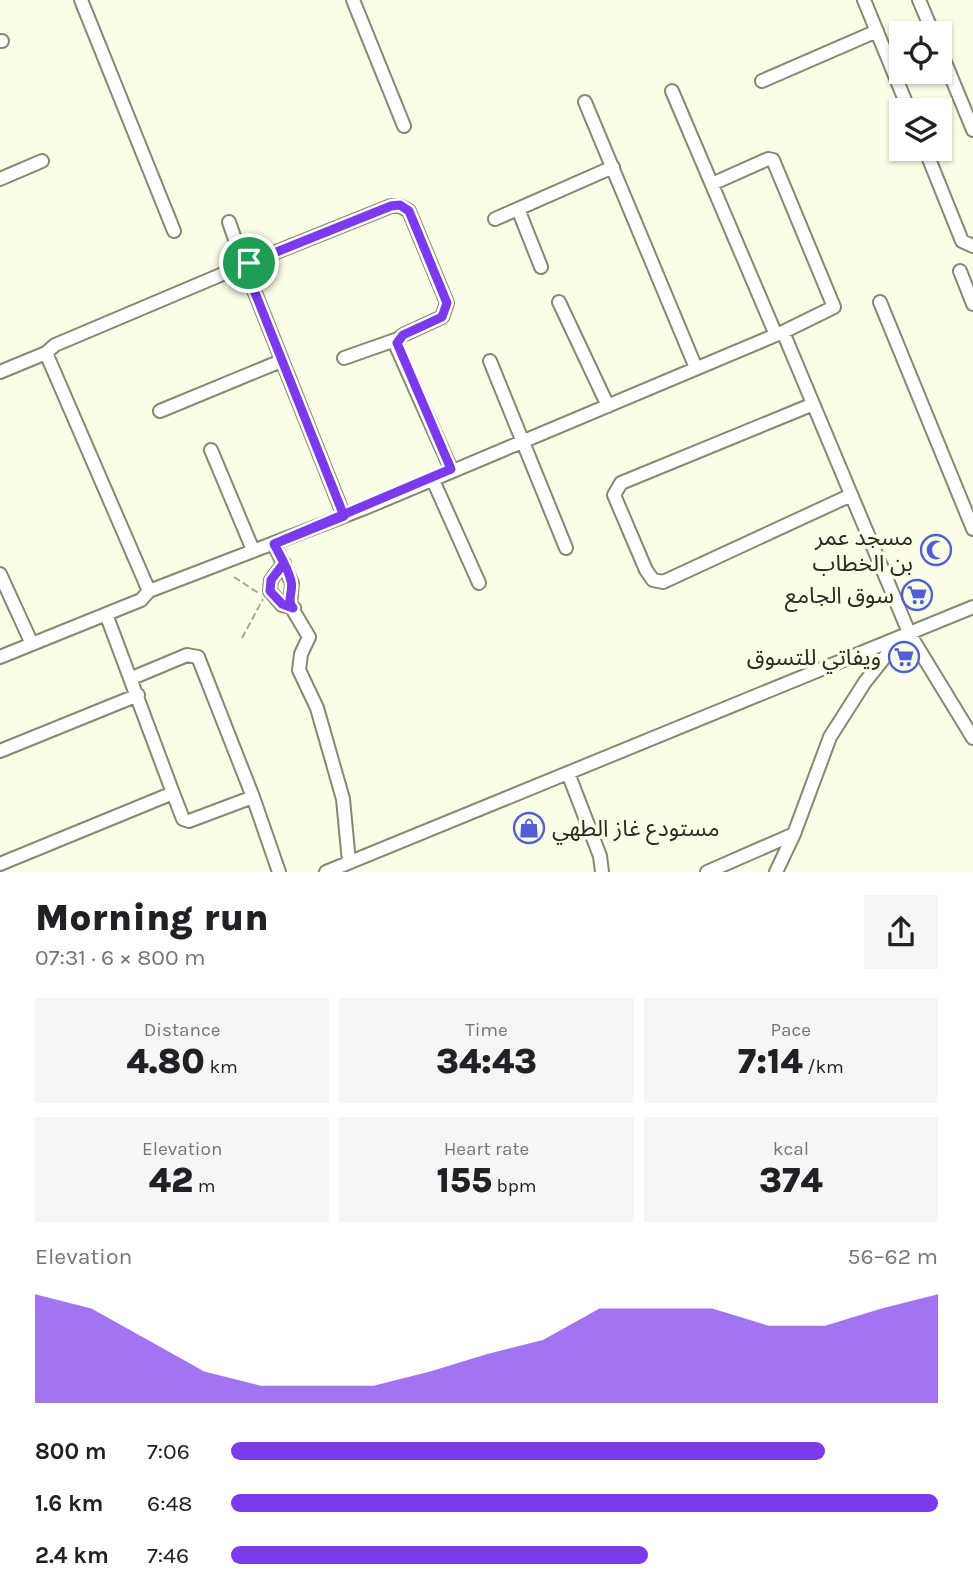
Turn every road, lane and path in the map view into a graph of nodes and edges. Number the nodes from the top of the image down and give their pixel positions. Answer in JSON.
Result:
{"nodes":[{"id":1,"x":81,"y":0,"type":"edge"},
{"id":2,"x":353,"y":0,"type":"edge"},
{"id":3,"x":864,"y":0,"type":"edge"},
{"id":4,"x":919,"y":0,"type":"edge"},
{"id":5,"x":928,"y":21,"type":"edge"},
{"id":6,"x":877,"y":31,"type":"junction"},
{"id":7,"x":952,"y":79,"type":"edge"},
{"id":8,"x":762,"y":81,"type":"dead end"},
{"id":9,"x":673,"y":90,"type":"dead end"},
{"id":10,"x":904,"y":98,"type":"edge"},
{"id":11,"x":585,"y":102,"type":"dead end"},
{"id":12,"x":404,"y":126,"type":"dead end"},
{"id":13,"x":973,"y":130,"type":"edge"},
{"id":14,"x":42,"y":160,"type":"dead end"},
{"id":15,"x":930,"y":161,"type":"edge"},
{"id":16,"x":613,"y":167,"type":"junction"},
{"id":17,"x":0,"y":178,"type":"edge"},
{"id":18,"x":712,"y":184,"type":"junction"},
{"id":19,"x":518,"y":209,"type":"junction"},
{"id":20,"x":495,"y":219,"type":"dead end"},
{"id":21,"x":229,"y":222,"type":"dead end"},
{"id":22,"x":174,"y":231,"type":"dead end"},
{"id":23,"x":973,"y":246,"type":"edge"},
{"id":24,"x":244,"y":265,"type":"junction"},
{"id":25,"x":541,"y":267,"type":"dead end"},
{"id":26,"x":960,"y":271,"type":"dead end"},
{"id":27,"x":559,"y":302,"type":"dead end"},
{"id":28,"x":880,"y":302,"type":"dead end"},
{"id":29,"x":973,"y":304,"type":"edge"},
{"id":30,"x":779,"y":333,"type":"junction"},
{"id":31,"x":398,"y":339,"type":"junction"},
{"id":32,"x":46,"y":353,"type":"junction"},
{"id":33,"x":344,"y":358,"type":"dead end"},
{"id":34,"x":281,"y":361,"type":"junction"},
{"id":35,"x":490,"y":361,"type":"dead end"},
{"id":36,"x":696,"y":368,"type":"junction"},
{"id":37,"x":0,"y":372,"type":"edge"},
{"id":38,"x":608,"y":405,"type":"junction"},
{"id":39,"x":811,"y":405,"type":"junction"},
{"id":40,"x":160,"y":411,"type":"dead end"},
{"id":41,"x":525,"y":440,"type":"junction"},
{"id":42,"x":211,"y":450,"type":"dead end"},
{"id":43,"x":451,"y":469,"type":"junction"},
{"id":44,"x":432,"y":478,"type":"junction"},
{"id":45,"x":849,"y":496,"type":"junction"},
{"id":46,"x":344,"y":516,"type":"junction"},
{"id":47,"x":973,"y":529,"type":"edge"},
{"id":48,"x":274,"y":544,"type":"junction"},
{"id":49,"x":566,"y":548,"type":"dead end"},
{"id":50,"x":253,"y":550,"type":"junction"},
{"id":51,"x":284,"y":563,"type":"junction"},
{"id":52,"x":0,"y":574,"type":"edge"},
{"id":53,"x":234,"y":577,"type":"dead end"},
{"id":54,"x":480,"y":583,"type":"dead end"},
{"id":55,"x":149,"y":591,"type":"junction"},
{"id":56,"x":973,"y":607,"type":"edge"},
{"id":57,"x":293,"y":608,"type":"junction"},
{"id":58,"x":106,"y":614,"type":"junction"},
{"id":59,"x":905,"y":636,"type":"junction"},
{"id":60,"x":242,"y":638,"type":"dead end"},
{"id":61,"x":32,"y":644,"type":"junction"},
{"id":62,"x":0,"y":657,"type":"edge"},
{"id":63,"x":132,"y":678,"type":"junction"},
{"id":64,"x":138,"y":695,"type":"junction"},
{"id":65,"x":973,"y":738,"type":"edge"},
{"id":66,"x":0,"y":751,"type":"edge"},
{"id":67,"x":568,"y":773,"type":"junction"},
{"id":68,"x":173,"y":793,"type":"junction"},
{"id":69,"x":253,"y":797,"type":"junction"},
{"id":70,"x":794,"y":834,"type":"junction"},
{"id":71,"x":349,"y":862,"type":"junction"},
{"id":72,"x":0,"y":864,"type":"edge"},
{"id":73,"x":605,"y":870,"type":"edge"},
{"id":74,"x":279,"y":872,"type":"edge"},
{"id":75,"x":326,"y":872,"type":"edge"},
{"id":76,"x":707,"y":872,"type":"edge"},
{"id":77,"x":776,"y":872,"type":"edge"}],
"edges":[{"from":1,"to":22,"type":"street"},
{"from":2,"to":12,"type":"street"},
{"from":3,"to":6,"type":"street"},
{"from":4,"to":5,"type":"street"},
{"from":6,"to":8,"type":"street"},
{"from":6,"to":10,"type":"street"},
{"from":7,"to":13,"type":"street"},
{"from":9,"to":18,"type":"street"},
{"from":11,"to":16,"type":"street"},
{"from":14,"to":17,"type":"street"},
{"from":15,"to":23,"type":"street"},
{"from":16,"to":19,"type":"street"},
{"from":16,"to":36,"type":"street"},
{"from":18,"to":30,"type":"street"},
{"from":18,"to":30,"type":"street"},
{"from":19,"to":20,"type":"street"},
{"from":19,"to":25,"type":"street"},
{"from":21,"to":24,"type":"street"},
{"from":24,"to":31,"type":"street"},
{"from":24,"to":32,"type":"street"},
{"from":24,"to":34,"type":"street"},
{"from":26,"to":29,"type":"street"},
{"from":27,"to":38,"type":"street"},
{"from":28,"to":47,"type":"street"},
{"from":30,"to":36,"type":"street"},
{"from":30,"to":39,"type":"street"},
{"from":31,"to":33,"type":"street"},
{"from":31,"to":43,"type":"street"},
{"from":32,"to":37,"type":"street"},
{"from":32,"to":55,"type":"street"},
{"from":34,"to":40,"type":"street"},
{"from":34,"to":46,"type":"street"},
{"from":35,"to":41,"type":"street"},
{"from":36,"to":38,"type":"street"},
{"from":38,"to":41,"type":"street"},
{"from":39,"to":45,"type":"street"},
{"from":39,"to":45,"type":"street"},
{"from":41,"to":43,"type":"street"},
{"from":41,"to":49,"type":"street"},
{"from":42,"to":50,"type":"street"},
{"from":43,"to":44,"type":"street"},
{"from":44,"to":46,"type":"street"},
{"from":44,"to":54,"type":"street"},
{"from":45,"to":59,"type":"street"},
{"from":46,"to":48,"type":"street"},
{"from":48,"to":50,"type":"street"},
{"from":48,"to":51,"type":"street"},
{"from":50,"to":55,"type":"street"},
{"from":51,"to":57,"type":"street"},
{"from":51,"to":57,"type":"street"},
{"from":52,"to":61,"type":"street"},
{"from":53,"to":60,"type":"path"},
{"from":55,"to":58,"type":"street"},
{"from":56,"to":59,"type":"street"},
{"from":57,"to":71,"type":"street"},
{"from":58,"to":61,"type":"street"},
{"from":58,"to":63,"type":"street"},
{"from":59,"to":65,"type":"street"},
{"from":59,"to":67,"type":"street"},
{"from":59,"to":70,"type":"street"},
{"from":61,"to":62,"type":"street"},
{"from":63,"to":64,"type":"street"},
{"from":63,"to":69,"type":"street"},
{"from":64,"to":66,"type":"street"},
{"from":64,"to":68,"type":"street"},
{"from":67,"to":71,"type":"street"},
{"from":67,"to":73,"type":"street"},
{"from":68,"to":69,"type":"street"},
{"from":68,"to":72,"type":"street"},
{"from":69,"to":74,"type":"street"},
{"from":70,"to":76,"type":"street"},
{"from":70,"to":77,"type":"street"},
{"from":71,"to":75,"type":"street"}]}
